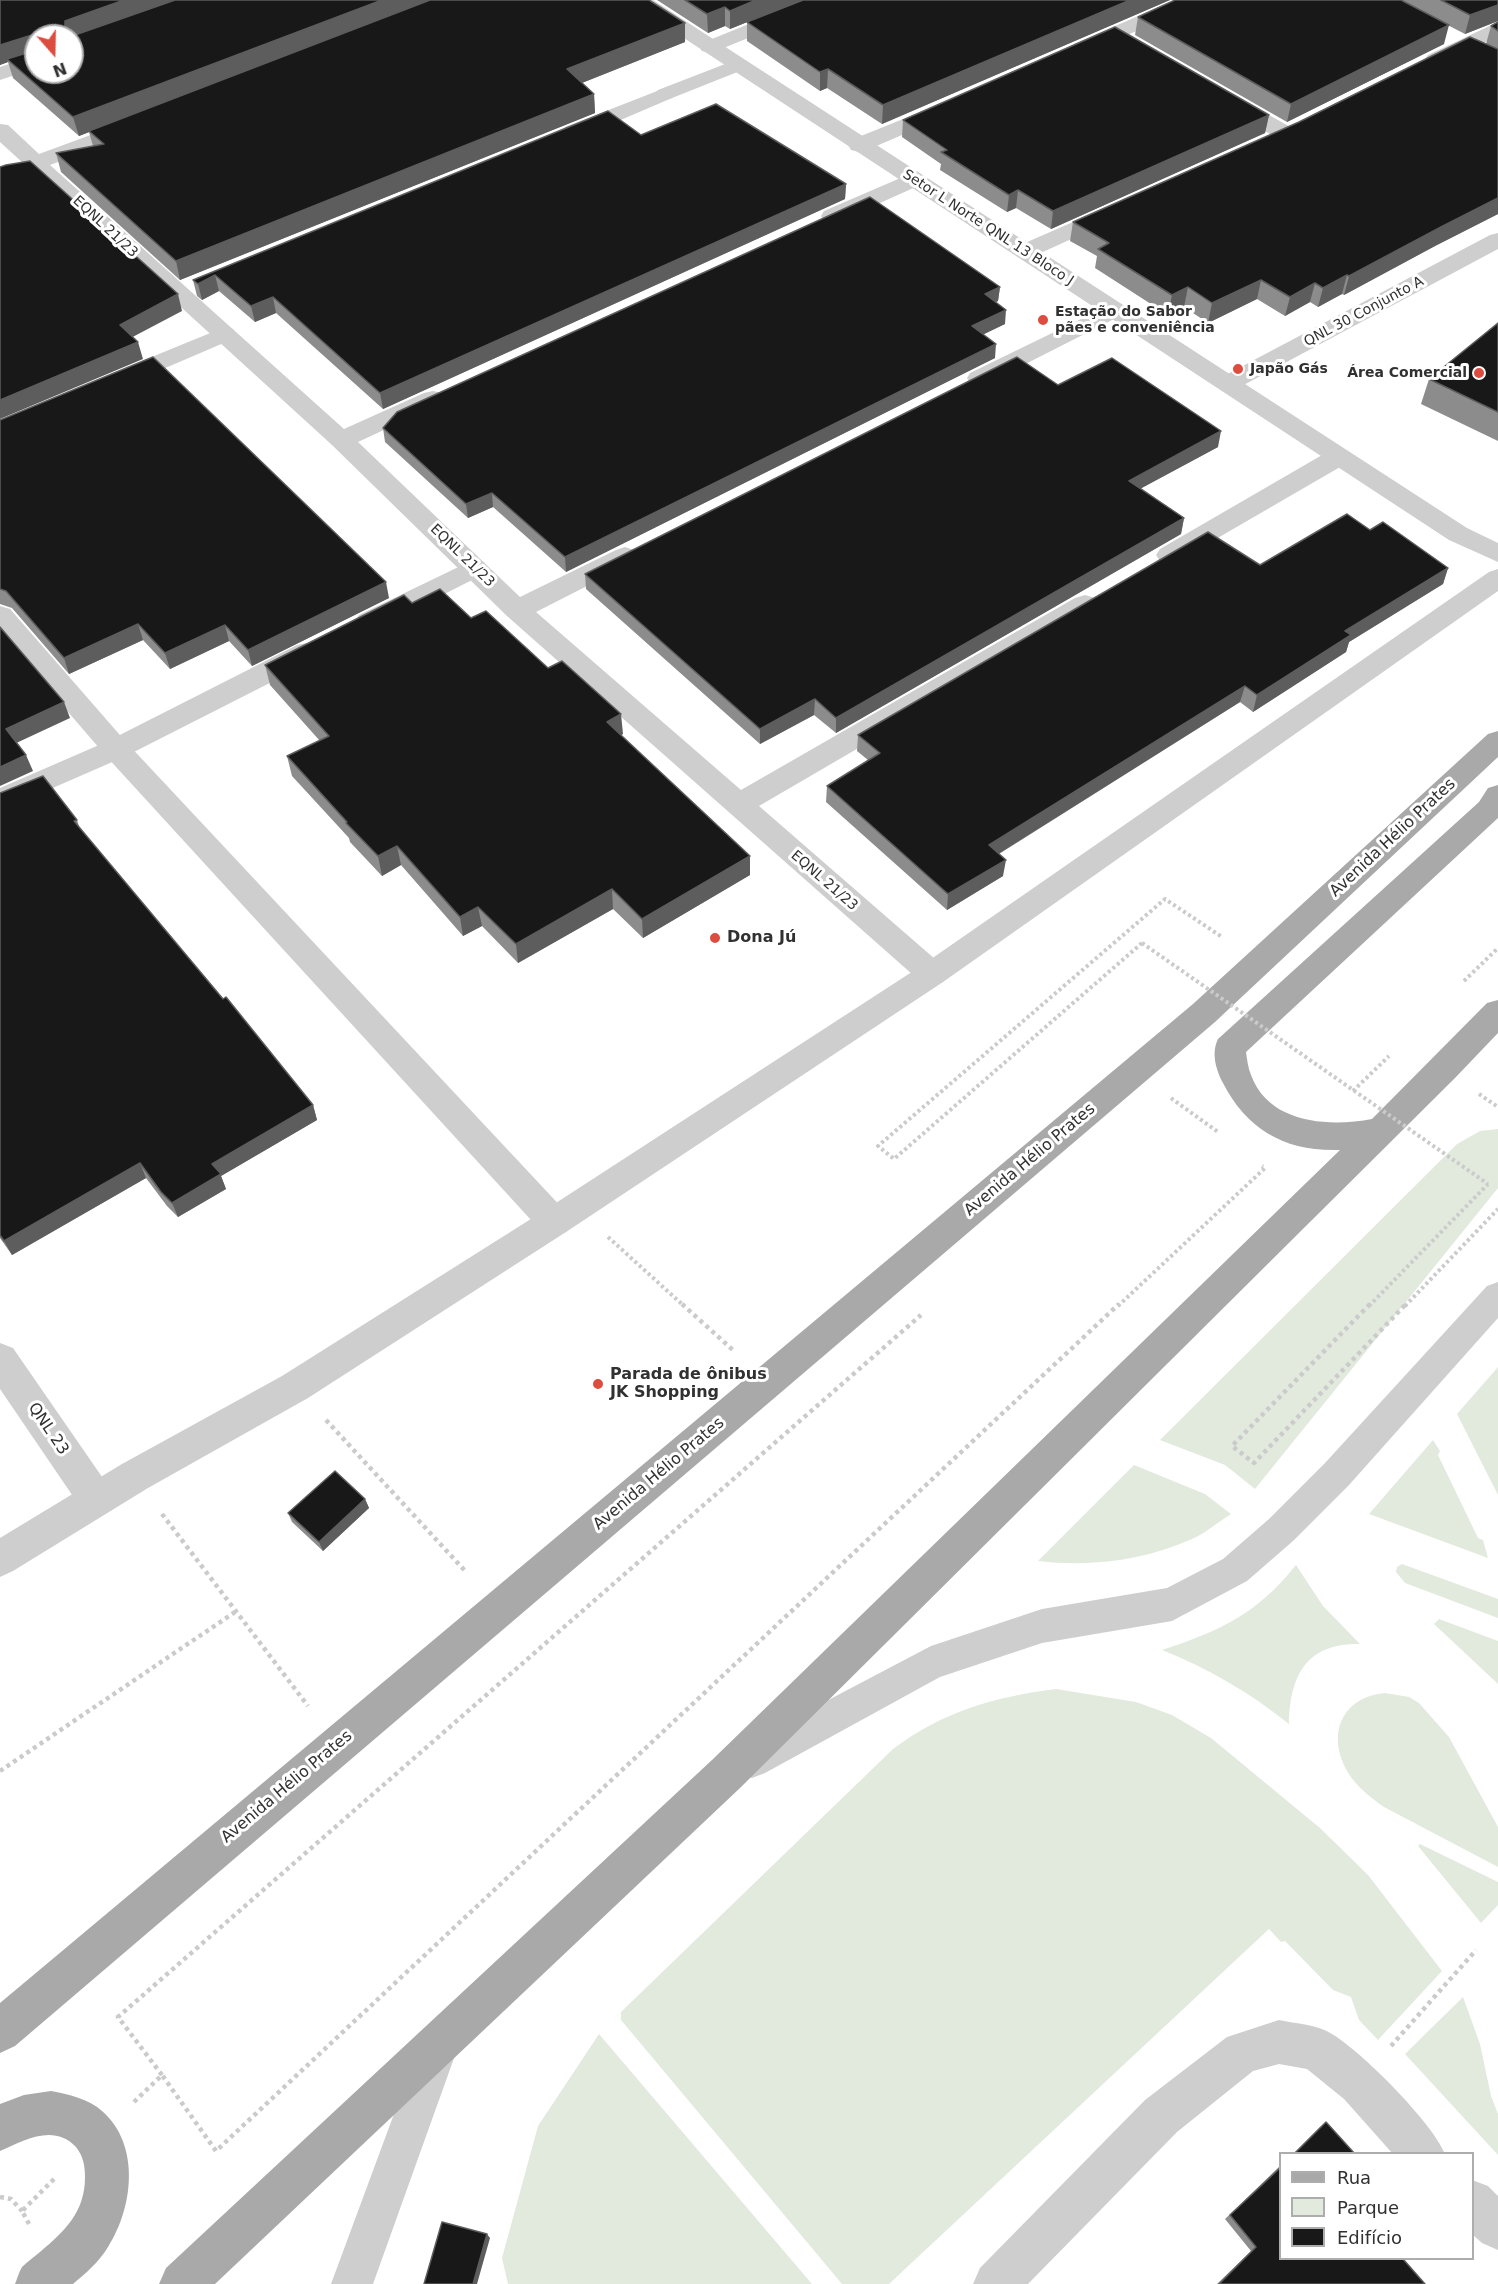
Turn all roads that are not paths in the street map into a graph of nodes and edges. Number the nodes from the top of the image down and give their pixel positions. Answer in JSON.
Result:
{"nodes":[{"id":1,"x":639,"y":0,"type":"edge"},
{"id":2,"x":826,"y":0,"type":"edge"},
{"id":3,"x":1192,"y":0,"type":"edge"},
{"id":4,"x":1498,"y":28,"type":"edge"},
{"id":5,"x":1114,"y":34,"type":"junction"},
{"id":6,"x":1443,"y":34,"type":"edge"},
{"id":7,"x":1463,"y":45,"type":"junction"},
{"id":8,"x":1134,"y":46,"type":"edge"},
{"id":9,"x":709,"y":47,"type":"junction"},
{"id":10,"x":1060,"y":57,"type":"edge"},
{"id":11,"x":1489,"y":58,"type":"edge"},
{"id":12,"x":24,"y":65,"type":"edge"},
{"id":13,"x":738,"y":65,"type":"junction"},
{"id":14,"x":1421,"y":66,"type":"edge"},
{"id":15,"x":0,"y":74,"type":"edge"},
{"id":16,"x":1215,"y":93,"type":"edge"},
{"id":17,"x":965,"y":99,"type":"edge"},
{"id":18,"x":158,"y":116,"type":"edge"},
{"id":19,"x":1307,"y":123,"type":"edge"},
{"id":20,"x":0,"y":130,"type":"edge"},
{"id":21,"x":1286,"y":134,"type":"junction"},
{"id":22,"x":554,"y":139,"type":"edge"},
{"id":23,"x":1264,"y":144,"type":"edge"},
{"id":24,"x":859,"y":145,"type":"junction"},
{"id":25,"x":35,"y":164,"type":"junction"},
{"id":26,"x":912,"y":180,"type":"junction"},
{"id":27,"x":1134,"y":202,"type":"edge"},
{"id":28,"x":815,"y":224,"type":"edge"},
{"id":29,"x":1498,"y":240,"type":"edge"},
{"id":30,"x":1026,"y":251,"type":"junction"},
{"id":31,"x":1114,"y":310,"type":"junction"},
{"id":32,"x":225,"y":334,"type":"junction"},
{"id":33,"x":1229,"y":383,"type":"junction"},
{"id":34,"x":96,"y":389,"type":"edge"},
{"id":35,"x":954,"y":390,"type":"edge"},
{"id":36,"x":449,"y":391,"type":"edge"},
{"id":37,"x":341,"y":440,"type":"junction"},
{"id":38,"x":1338,"y":457,"type":"junction"},
{"id":39,"x":1458,"y":534,"type":"junction"},
{"id":40,"x":645,"y":546,"type":"edge"},
{"id":41,"x":1498,"y":553,"type":"edge"},
{"id":42,"x":1152,"y":565,"type":"edge"},
{"id":43,"x":475,"y":568,"type":"junction"},
{"id":44,"x":1498,"y":576,"type":"edge"},
{"id":45,"x":1110,"y":589,"type":"edge"},
{"id":46,"x":517,"y":610,"type":"junction"},
{"id":47,"x":0,"y":615,"type":"edge"},
{"id":48,"x":1498,"y":741,"type":"edge"},
{"id":49,"x":116,"y":749,"type":"junction"},
{"id":50,"x":1498,"y":795,"type":"edge"},
{"id":51,"x":0,"y":800,"type":"edge"},
{"id":52,"x":737,"y":805,"type":"junction"},
{"id":53,"x":932,"y":974,"type":"junction"},
{"id":54,"x":1498,"y":1012,"type":"edge"},
{"id":55,"x":1378,"y":1131,"type":"junction"},
{"id":56,"x":565,"y":1215,"type":"junction"},
{"id":57,"x":1498,"y":1297,"type":"edge"},
{"id":58,"x":0,"y":1359,"type":"edge"},
{"id":59,"x":96,"y":1499,"type":"junction"},
{"id":60,"x":0,"y":1559,"type":"edge"},
{"id":61,"x":726,"y":1774,"type":"junction"},
{"id":62,"x":0,"y":2031,"type":"edge"},
{"id":63,"x":439,"y":2045,"type":"junction"},
{"id":64,"x":0,"y":2129,"type":"edge"},
{"id":65,"x":1421,"y":2152,"type":"edge"},
{"id":66,"x":1474,"y":2203,"type":"edge"},
{"id":67,"x":1498,"y":2227,"type":"edge"},
{"id":68,"x":38,"y":2284,"type":"edge"},
{"id":69,"x":182,"y":2284,"type":"edge"},
{"id":70,"x":352,"y":2284,"type":"edge"},
{"id":71,"x":996,"y":2284,"type":"edge"}],
"edges":[{"from":1,"to":9,"type":"street","name":"Setor L Norte QNL 13 Bloco J"},
{"from":2,"to":9,"type":"street"},
{"from":3,"to":5,"type":"street"},
{"from":4,"to":7,"type":"street"},
{"from":5,"to":8,"type":"street"},
{"from":5,"to":10,"type":"street"},
{"from":6,"to":7,"type":"street"},
{"from":7,"to":11,"type":"street"},
{"from":7,"to":14,"type":"street"},
{"from":9,"to":13,"type":"street","name":"Setor L Norte QNL 13 Bloco J"},
{"from":12,"to":15,"type":"street"},
{"from":13,"to":22,"type":"street"},
{"from":13,"to":24,"type":"street","name":"Setor L Norte QNL 13 Bloco J"},
{"from":16,"to":21,"type":"street"},
{"from":17,"to":24,"type":"street"},
{"from":18,"to":25,"type":"street"},
{"from":19,"to":21,"type":"street"},
{"from":20,"to":25,"type":"street","name":"EQNL 21/23"},
{"from":21,"to":23,"type":"street"},
{"from":24,"to":26,"type":"street","name":"Setor L Norte QNL 13 Bloco J"},
{"from":25,"to":32,"type":"street","name":"EQNL 21/23"},
{"from":26,"to":28,"type":"street"},
{"from":26,"to":30,"type":"street","name":"Setor L Norte QNL 13 Bloco J"},
{"from":27,"to":30,"type":"street"},
{"from":29,"to":33,"type":"street","name":"QNL 30 Conjunto A"},
{"from":30,"to":31,"type":"street","name":"Setor L Norte QNL 13 Bloco J"},
{"from":31,"to":33,"type":"street","name":"Setor L Norte QNL 13 Bloco J"},
{"from":31,"to":35,"type":"street"},
{"from":32,"to":34,"type":"street"},
{"from":32,"to":37,"type":"street","name":"EQNL 21/23"},
{"from":33,"to":38,"type":"street","name":"Setor L Norte QNL 13 Bloco J"},
{"from":36,"to":37,"type":"street"},
{"from":37,"to":43,"type":"street","name":"EQNL 21/23"},
{"from":38,"to":39,"type":"street","name":"Setor L Norte QNL 13 Bloco J"},
{"from":38,"to":42,"type":"street"},
{"from":39,"to":41,"type":"street"},
{"from":39,"to":44,"type":"street"},
{"from":40,"to":46,"type":"street"},
{"from":43,"to":46,"type":"street","name":"EQNL 21/23"},
{"from":43,"to":49,"type":"street"},
{"from":44,"to":53,"type":"street"},
{"from":45,"to":52,"type":"street"},
{"from":46,"to":52,"type":"street","name":"EQNL 21/23"},
{"from":47,"to":49,"type":"street"},
{"from":48,"to":62,"type":"main road","name":"Avenida Hélio Prates"},
{"from":49,"to":51,"type":"street"},
{"from":49,"to":56,"type":"street"},
{"from":50,"to":55,"type":"main road"},
{"from":52,"to":53,"type":"street","name":"EQNL 21/23"},
{"from":53,"to":56,"type":"street"},
{"from":54,"to":55,"type":"main road"},
{"from":55,"to":61,"type":"main road"},
{"from":56,"to":59,"type":"street"},
{"from":57,"to":61,"type":"lane"},
{"from":58,"to":59,"type":"street","name":"QNL 23"},
{"from":59,"to":60,"type":"street"},
{"from":61,"to":63,"type":"main road"},
{"from":63,"to":69,"type":"main road"},
{"from":63,"to":70,"type":"lane"},
{"from":64,"to":68,"type":"main road"},
{"from":65,"to":71,"type":"street"},
{"from":66,"to":67,"type":"street"}]}
